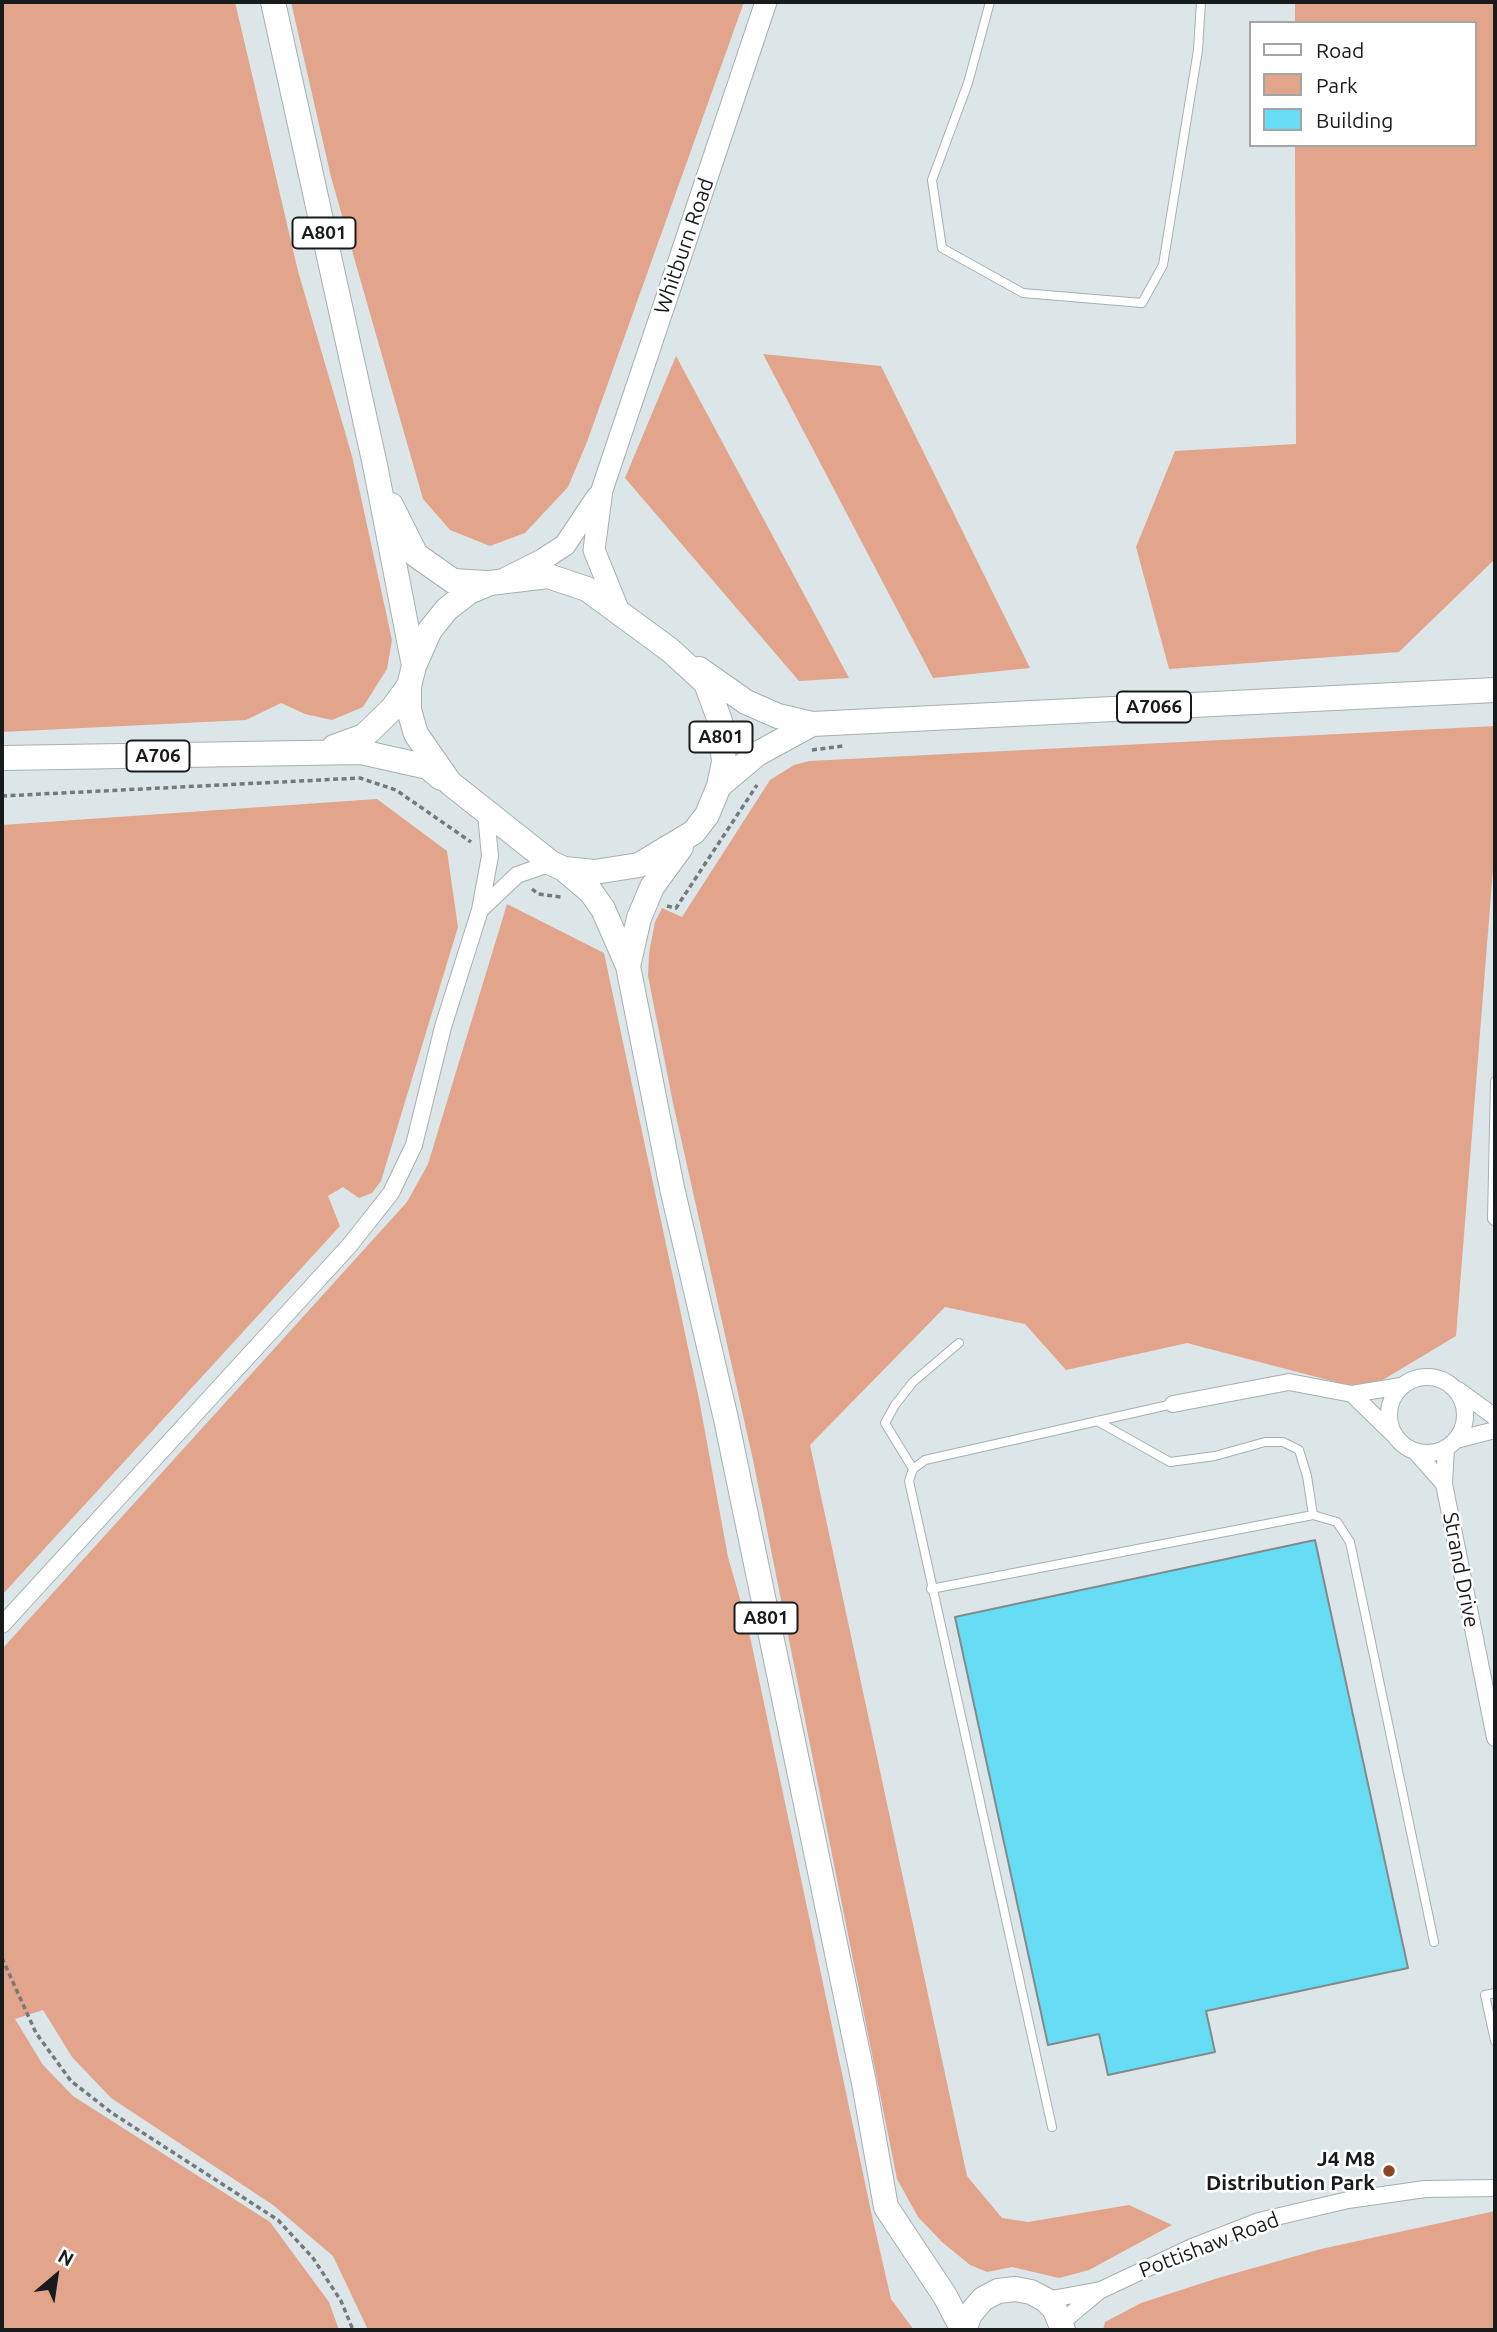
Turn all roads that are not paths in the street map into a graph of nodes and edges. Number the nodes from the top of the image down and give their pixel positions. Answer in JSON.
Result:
{"nodes":[{"id":1,"x":273,"y":2,"type":"edge"},
{"id":2,"x":766,"y":2,"type":"edge"},
{"id":3,"x":990,"y":2,"type":"edge"},
{"id":4,"x":1201,"y":2,"type":"edge"},
{"id":5,"x":375,"y":465,"type":"junction"},
{"id":6,"x":602,"y":490,"type":"junction"},
{"id":7,"x":494,"y":582,"type":"junction"},
{"id":8,"x":618,"y":609,"type":"junction"},
{"id":9,"x":670,"y":650,"type":"junction"},
{"id":10,"x":411,"y":676,"type":"junction"},
{"id":11,"x":1495,"y":690,"type":"edge"},
{"id":12,"x":812,"y":724,"type":"junction"},
{"id":13,"x":314,"y":754,"type":"junction"},
{"id":14,"x":2,"y":758,"type":"edge"},
{"id":15,"x":719,"y":786,"type":"junction"},
{"id":16,"x":467,"y":797,"type":"junction"},
{"id":17,"x":486,"y":814,"type":"junction"},
{"id":18,"x":694,"y":832,"type":"junction"},
{"id":19,"x":558,"y":866,"type":"junction"},
{"id":20,"x":480,"y":910,"type":"junction"},
{"id":21,"x":628,"y":966,"type":"junction"},
{"id":22,"x":1495,"y":1082,"type":"edge"},
{"id":23,"x":1495,"y":1222,"type":"edge"},
{"id":24,"x":959,"y":1343,"type":"dead end"},
{"id":25,"x":1401,"y":1387,"type":"junction"},
{"id":26,"x":1454,"y":1387,"type":"junction"},
{"id":27,"x":1352,"y":1394,"type":"junction"},
{"id":28,"x":1173,"y":1404,"type":"joint"},
{"id":29,"x":1495,"y":1417,"type":"edge"},
{"id":30,"x":1097,"y":1421,"type":"junction"},
{"id":31,"x":1495,"y":1430,"type":"edge"},
{"id":32,"x":1394,"y":1434,"type":"junction"},
{"id":33,"x":1451,"y":1444,"type":"junction"},
{"id":34,"x":1415,"y":1451,"type":"junction"},
{"id":35,"x":913,"y":1469,"type":"junction"},
{"id":36,"x":1444,"y":1484,"type":"junction"},
{"id":37,"x":1313,"y":1515,"type":"junction"},
{"id":38,"x":931,"y":1589,"type":"junction"},
{"id":39,"x":2,"y":1625,"type":"edge"},
{"id":40,"x":1495,"y":1738,"type":"edge"},
{"id":41,"x":1434,"y":1942,"type":"dead end"},
{"id":42,"x":1495,"y":1993,"type":"edge"},
{"id":43,"x":1495,"y":2040,"type":"edge"},
{"id":44,"x":1052,"y":2127,"type":"dead end"},
{"id":45,"x":1492,"y":2187,"type":"edge"},
{"id":46,"x":922,"y":2263,"type":"junction"},
{"id":47,"x":1101,"y":2290,"type":"junction"},
{"id":48,"x":983,"y":2299,"type":"junction"},
{"id":49,"x":1046,"y":2300,"type":"junction"},
{"id":50,"x":1062,"y":2326,"type":"edge"},
{"id":51,"x":964,"y":2330,"type":"edge"}],
"edges":[{"from":1,"to":5,"type":"main road","number":"A801"},
{"from":2,"to":6,"type":"main road","name":"Whitburn Road"},
{"from":3,"to":4,"type":"lane"},
{"from":5,"to":7,"type":"main road","number":"A801"},
{"from":5,"to":10,"type":"main road","number":"A801"},
{"from":6,"to":7,"type":"main road","name":"Whitburn Road"},
{"from":6,"to":8,"type":"main road","name":"Whitburn Road"},
{"from":7,"to":8,"type":"main road","number":"A801"},
{"from":7,"to":10,"type":"main road","number":"A801"},
{"from":8,"to":9,"type":"main road","number":"A801"},
{"from":9,"to":12,"type":"main road","number":"A7066"},
{"from":9,"to":15,"type":"main road","number":"A801"},
{"from":10,"to":13,"type":"main road","number":"A706"},
{"from":10,"to":16,"type":"main road","number":"A801"},
{"from":11,"to":12,"type":"main road","number":"A7066"},
{"from":12,"to":15,"type":"main road","number":"A7066"},
{"from":13,"to":14,"type":"main road","number":"A706"},
{"from":13,"to":16,"type":"main road","number":"A706"},
{"from":15,"to":18,"type":"main road","number":"A801"},
{"from":16,"to":17,"type":"main road","number":"A801"},
{"from":17,"to":19,"type":"main road","number":"A801"},
{"from":17,"to":20,"type":"street"},
{"from":18,"to":19,"type":"main road","number":"A801"},
{"from":18,"to":21,"type":"main road","number":"A801"},
{"from":19,"to":20,"type":"street"},
{"from":19,"to":21,"type":"main road","number":"A801"},
{"from":20,"to":39,"type":"street"},
{"from":21,"to":46,"type":"main road","number":"A801"},
{"from":22,"to":23,"type":"lane"},
{"from":24,"to":35,"type":"lane"},
{"from":25,"to":26,"type":"street"},
{"from":25,"to":27,"type":"street"},
{"from":25,"to":32,"type":"street"},
{"from":26,"to":29,"type":"street"},
{"from":26,"to":33,"type":"street"},
{"from":27,"to":28,"type":"street"},
{"from":27,"to":32,"type":"street"},
{"from":28,"to":30,"type":"lane"},
{"from":30,"to":35,"type":"lane"},
{"from":30,"to":37,"type":"lane"},
{"from":31,"to":33,"type":"street"},
{"from":32,"to":34,"type":"street"},
{"from":33,"to":34,"type":"street"},
{"from":33,"to":36,"type":"street","name":"Strand Drive"},
{"from":34,"to":36,"type":"street","name":"Strand Drive"},
{"from":35,"to":38,"type":"lane"},
{"from":36,"to":40,"type":"street","name":"Strand Drive"},
{"from":37,"to":38,"type":"lane"},
{"from":37,"to":41,"type":"lane"},
{"from":38,"to":44,"type":"lane"},
{"from":42,"to":43,"type":"lane"},
{"from":45,"to":47,"type":"street","name":"Pottishaw Road"},
{"from":46,"to":48,"type":"main road","number":"A801"},
{"from":46,"to":51,"type":"main road","number":"A801"},
{"from":47,"to":49,"type":"street","name":"Pottishaw Road"},
{"from":47,"to":50,"type":"street","name":"Pottishaw Road"},
{"from":48,"to":49,"type":"main road"},
{"from":48,"to":51,"type":"main road","number":"A801"},
{"from":49,"to":50,"type":"main road"}]}
